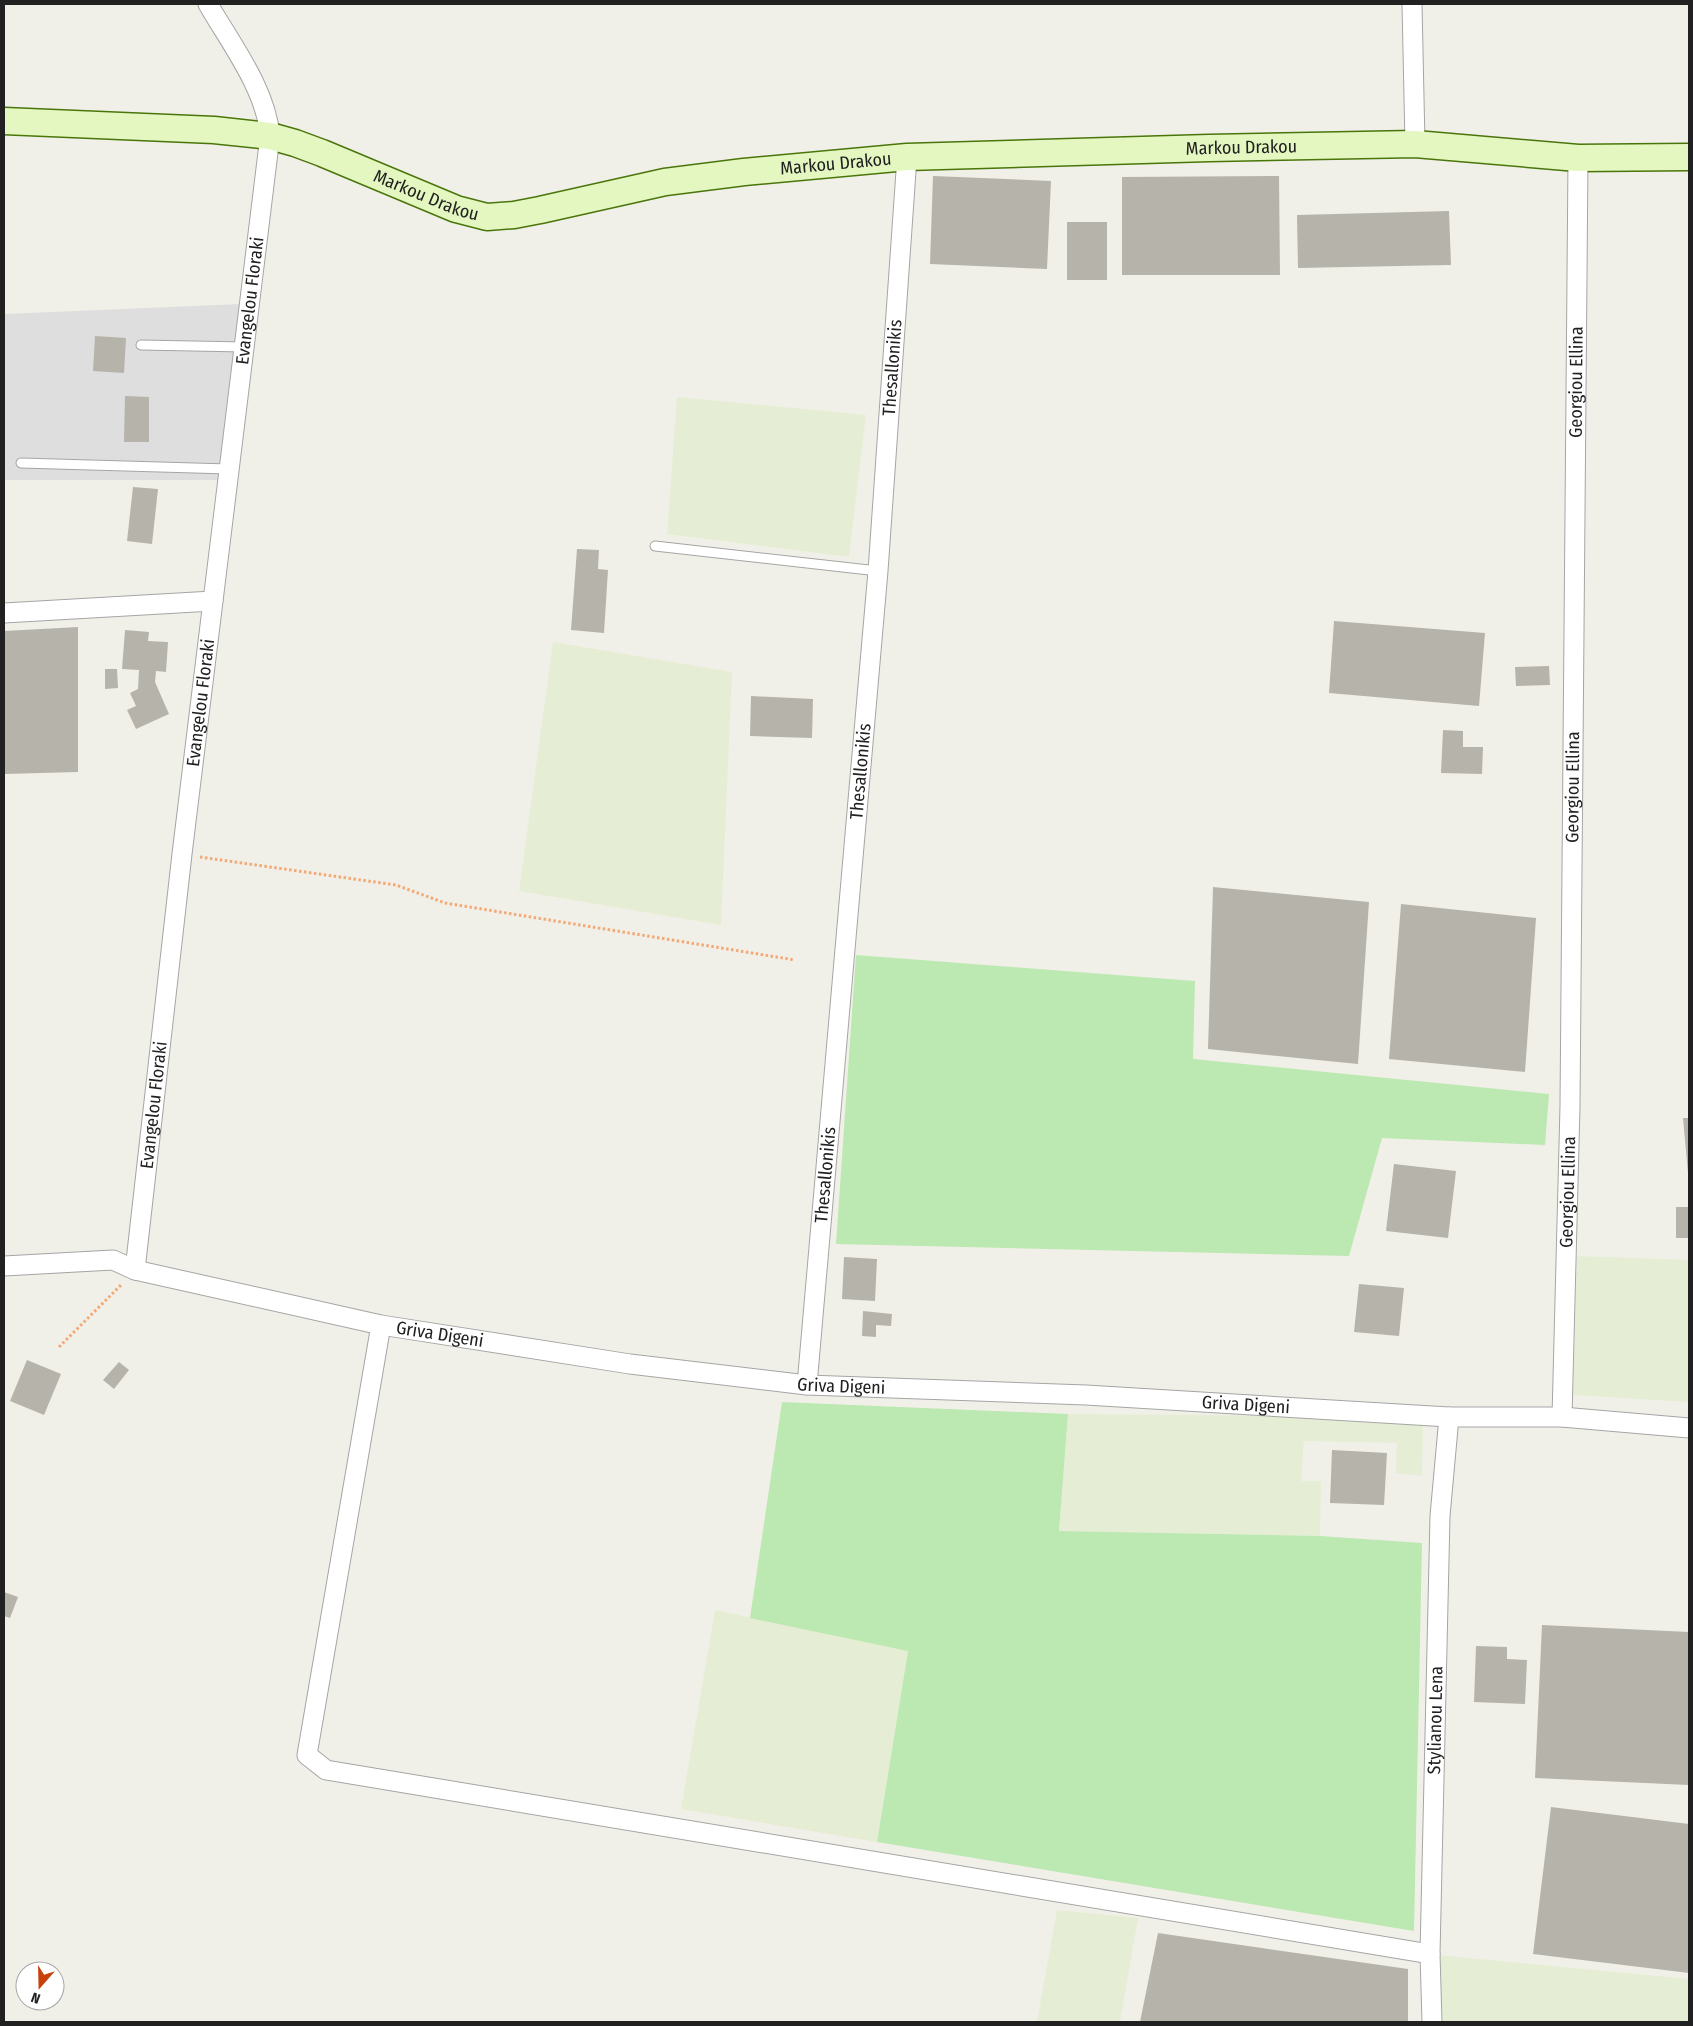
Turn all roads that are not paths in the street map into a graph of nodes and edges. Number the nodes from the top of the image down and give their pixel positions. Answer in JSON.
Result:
{"nodes":[{"id":1,"x":208,"y":4,"type":"edge"},
{"id":2,"x":1412,"y":4,"type":"edge"},
{"id":3,"x":4,"y":121,"type":"edge"},
{"id":4,"x":270,"y":136,"type":"junction"},
{"id":5,"x":1415,"y":144,"type":"junction"},
{"id":6,"x":908,"y":157,"type":"junction"},
{"id":7,"x":1689,"y":157,"type":"edge"},
{"id":8,"x":1578,"y":158,"type":"junction"},
{"id":9,"x":141,"y":344,"type":"dead end"},
{"id":10,"x":244,"y":347,"type":"junction"},
{"id":11,"x":21,"y":464,"type":"dead end"},
{"id":12,"x":229,"y":469,"type":"junction"},
{"id":13,"x":655,"y":546,"type":"dead end"},
{"id":14,"x":878,"y":571,"type":"junction"},
{"id":15,"x":213,"y":601,"type":"junction"},
{"id":16,"x":4,"y":613,"type":"edge"},
{"id":17,"x":4,"y":1266,"type":"edge"},
{"id":18,"x":135,"y":1270,"type":"junction"},
{"id":19,"x":382,"y":1325,"type":"junction"},
{"id":20,"x":807,"y":1386,"type":"junction"},
{"id":21,"x":1449,"y":1417,"type":"junction"},
{"id":22,"x":1562,"y":1417,"type":"junction"},
{"id":23,"x":1689,"y":1428,"type":"edge"},
{"id":24,"x":1430,"y":1954,"type":"junction"},
{"id":25,"x":1432,"y":2022,"type":"edge"}],
"edges":[{"from":1,"to":4,"type":"street","name":"Evangelou Floraki"},
{"from":2,"to":5,"type":"street"},
{"from":3,"to":4,"type":"street","name":"Markou Drakou"},
{"from":4,"to":6,"type":"street","name":"Markou Drakou"},
{"from":4,"to":10,"type":"street","name":"Evangelou Floraki"},
{"from":5,"to":6,"type":"street","name":"Markou Drakou"},
{"from":5,"to":8,"type":"street","name":"Markou Drakou"},
{"from":6,"to":14,"type":"street","name":"Thesallonikis"},
{"from":7,"to":8,"type":"street","name":"Markou Drakou"},
{"from":8,"to":22,"type":"street","name":"Georgiou Ellina"},
{"from":9,"to":10,"type":"lane"},
{"from":10,"to":12,"type":"street","name":"Evangelou Floraki"},
{"from":11,"to":12,"type":"lane"},
{"from":12,"to":15,"type":"street","name":"Evangelou Floraki"},
{"from":13,"to":14,"type":"lane"},
{"from":14,"to":20,"type":"street","name":"Thesallonikis"},
{"from":15,"to":16,"type":"street"},
{"from":15,"to":18,"type":"street","name":"Evangelou Floraki"},
{"from":17,"to":18,"type":"street","name":"Griva Digeni"},
{"from":18,"to":19,"type":"street","name":"Griva Digeni"},
{"from":19,"to":20,"type":"street","name":"Griva Digeni"},
{"from":19,"to":24,"type":"street"},
{"from":20,"to":21,"type":"street","name":"Griva Digeni"},
{"from":21,"to":22,"type":"street","name":"Griva Digeni"},
{"from":21,"to":24,"type":"street","name":"Stylianou Lena"},
{"from":22,"to":23,"type":"street","name":"Griva Digeni"},
{"from":24,"to":25,"type":"street","name":"Stylianou Lena"}]}
